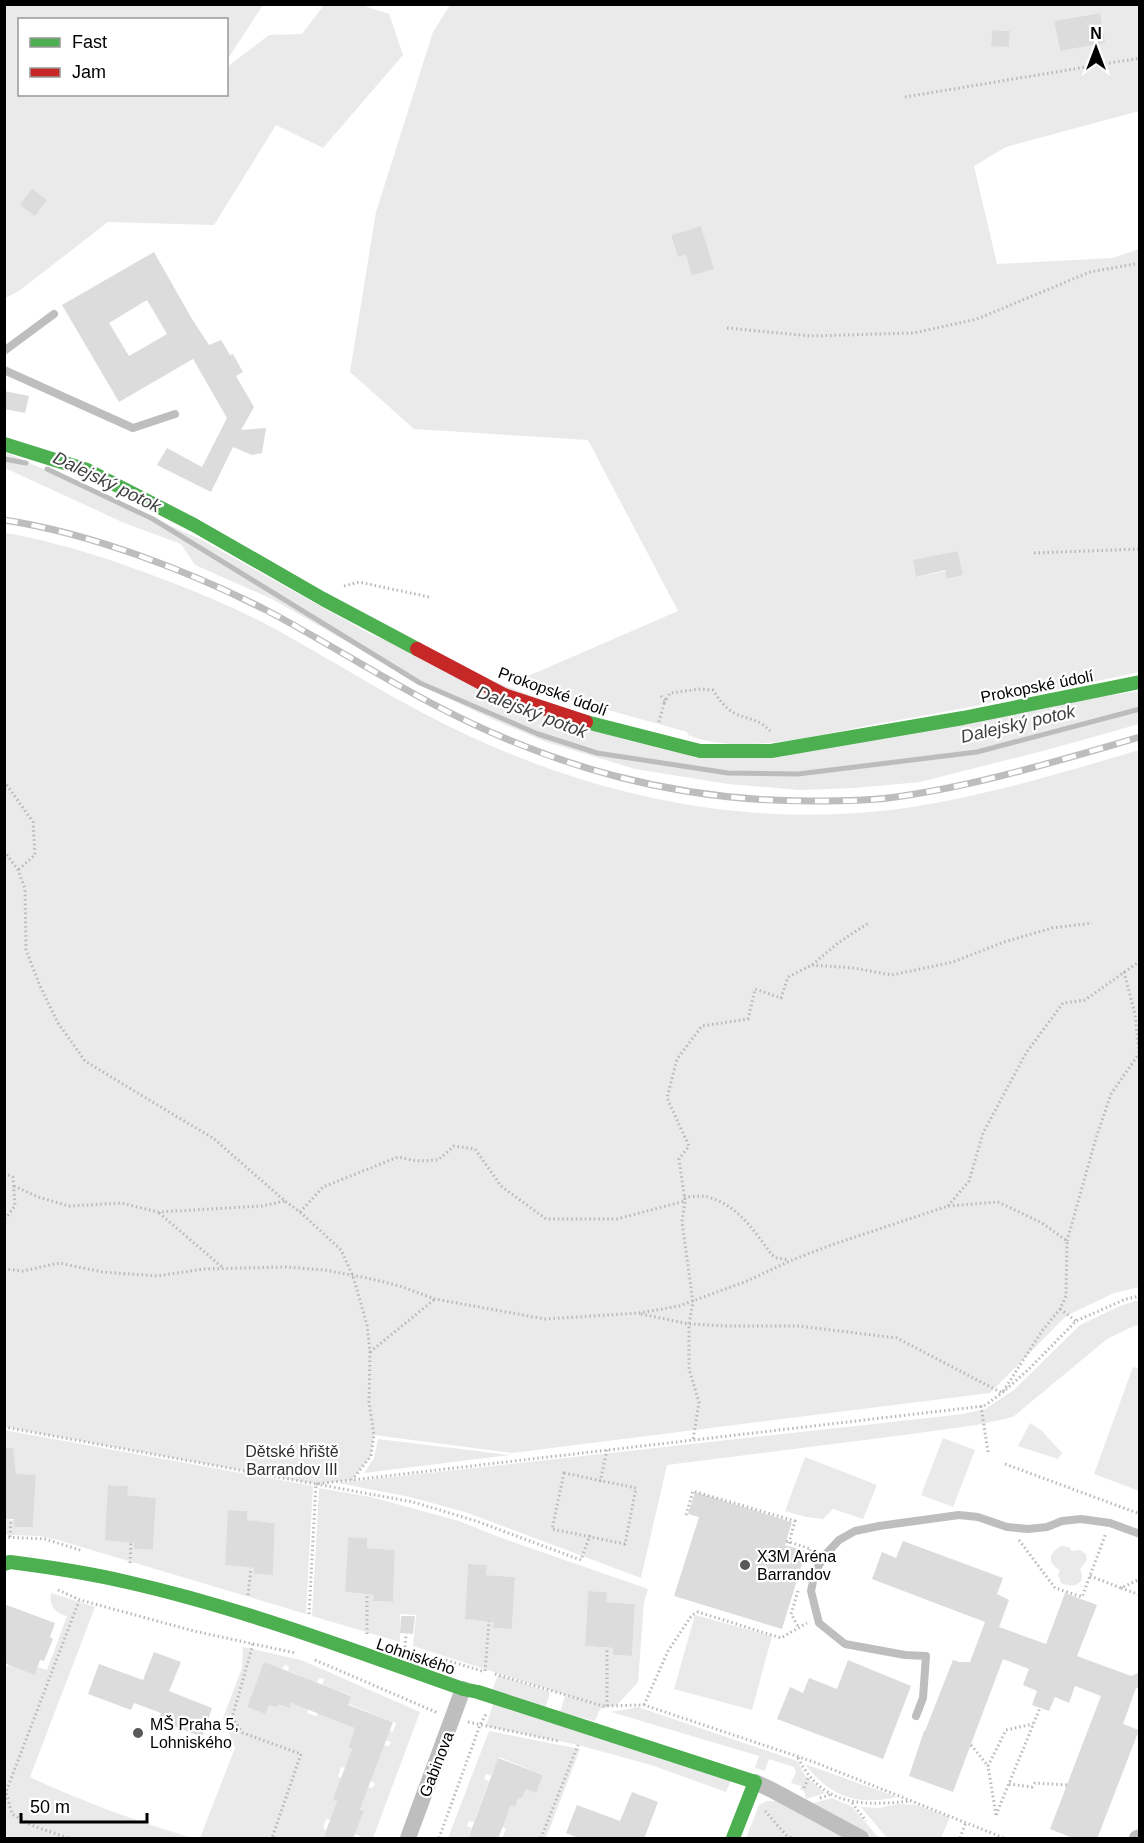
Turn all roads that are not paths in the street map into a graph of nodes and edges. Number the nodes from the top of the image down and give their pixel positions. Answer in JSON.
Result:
{"nodes":[{"id":1,"x":54,"y":314,"type":"dead end"},
{"id":2,"x":4,"y":351,"type":"edge"},
{"id":3,"x":4,"y":370,"type":"edge"},
{"id":4,"x":175,"y":414,"type":"dead end"},
{"id":5,"x":4,"y":444,"type":"edge"},
{"id":6,"x":1140,"y":682,"type":"edge"},
{"id":7,"x":1140,"y":1534,"type":"edge"},
{"id":8,"x":4,"y":1564,"type":"edge"},
{"id":9,"x":463,"y":1689,"type":"junction"},
{"id":10,"x":916,"y":1716,"type":"dead end"},
{"id":11,"x":755,"y":1782,"type":"junction"},
{"id":12,"x":408,"y":1839,"type":"edge"},
{"id":13,"x":733,"y":1839,"type":"edge"},
{"id":14,"x":861,"y":1839,"type":"edge"}],
"edges":[{"from":1,"to":2,"type":"lane"},
{"from":3,"to":4,"type":"lane"},
{"from":5,"to":6,"type":"street","name":"Prokopské údolí"},
{"from":7,"to":10,"type":"lane"},
{"from":8,"to":9,"type":"street","name":"Lohniského"},
{"from":9,"to":11,"type":"street","name":"Lohniského"},
{"from":9,"to":12,"type":"street","name":"Gabinova"},
{"from":11,"to":13,"type":"street"},
{"from":11,"to":14,"type":"street"}]}
